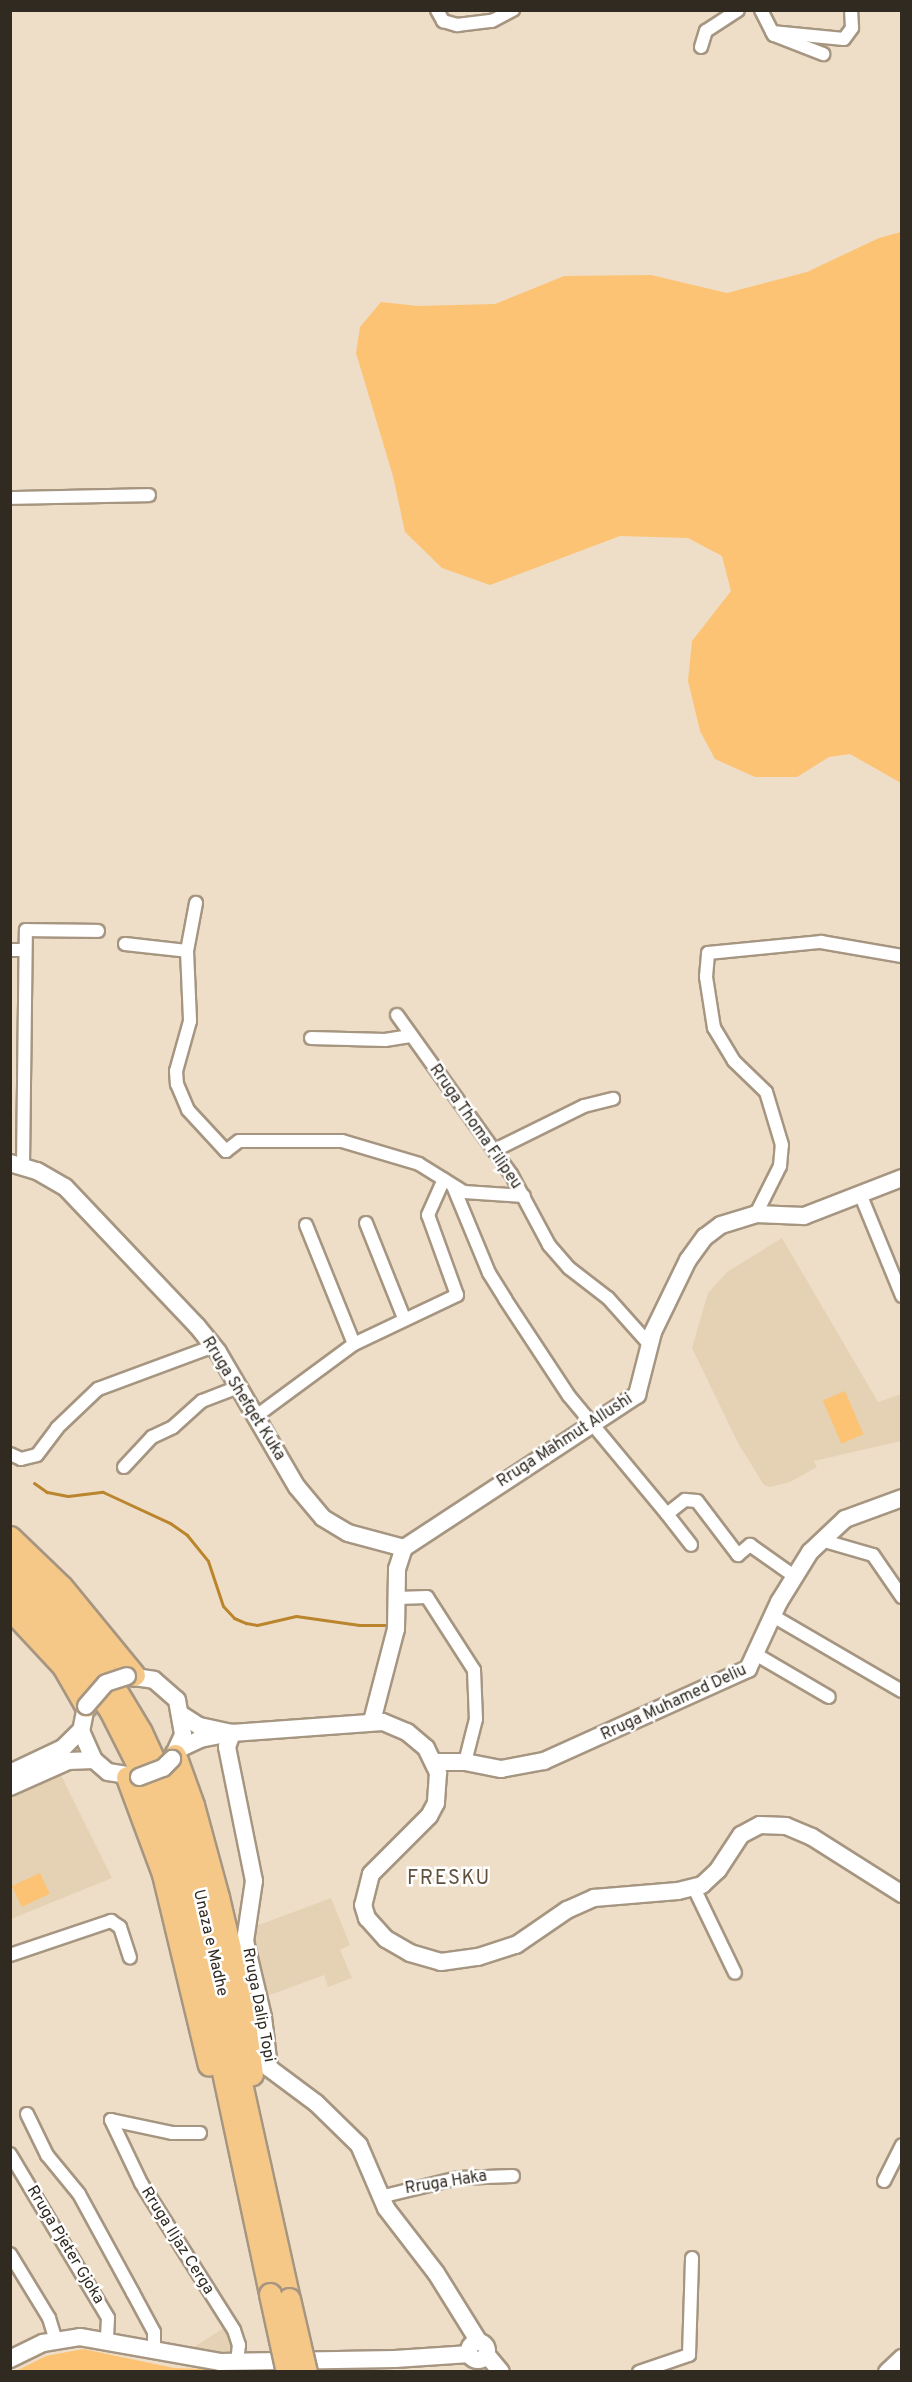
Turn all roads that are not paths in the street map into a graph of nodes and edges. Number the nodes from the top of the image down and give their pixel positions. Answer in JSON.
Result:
{"nodes":[{"id":1,"x":437,"y":10,"type":"edge"},
{"id":2,"x":513,"y":10,"type":"edge"},
{"id":3,"x":738,"y":10,"type":"edge"},
{"id":4,"x":761,"y":10,"type":"edge"},
{"id":5,"x":851,"y":10,"type":"edge"},
{"id":6,"x":772,"y":32,"type":"junction"},
{"id":7,"x":701,"y":47,"type":"dead end"},
{"id":8,"x":823,"y":54,"type":"dead end"},
{"id":9,"x":149,"y":495,"type":"dead end"},
{"id":10,"x":10,"y":498,"type":"edge"},
{"id":11,"x":196,"y":903,"type":"dead end"},
{"id":12,"x":98,"y":931,"type":"dead end"},
{"id":13,"x":125,"y":944,"type":"dead end"},
{"id":14,"x":10,"y":950,"type":"edge"},
{"id":15,"x":25,"y":950,"type":"junction"},
{"id":16,"x":187,"y":951,"type":"junction"},
{"id":17,"x":902,"y":956,"type":"edge"},
{"id":18,"x":397,"y":1015,"type":"dead end"},
{"id":19,"x":410,"y":1036,"type":"junction"},
{"id":20,"x":311,"y":1038,"type":"dead end"},
{"id":21,"x":613,"y":1099,"type":"dead end"},
{"id":22,"x":495,"y":1150,"type":"junction"},
{"id":23,"x":17,"y":1165,"type":"edge"},
{"id":24,"x":902,"y":1178,"type":"edge"},
{"id":25,"x":448,"y":1183,"type":"junction"},
{"id":26,"x":524,"y":1196,"type":"junction"},
{"id":27,"x":861,"y":1196,"type":"junction"},
{"id":28,"x":756,"y":1214,"type":"junction"},
{"id":29,"x":366,"y":1223,"type":"dead end"},
{"id":30,"x":306,"y":1226,"type":"dead end"},
{"id":31,"x":902,"y":1296,"type":"edge"},
{"id":32,"x":404,"y":1318,"type":"junction"},
{"id":33,"x":354,"y":1344,"type":"junction"},
{"id":34,"x":649,"y":1344,"type":"junction"},
{"id":35,"x":214,"y":1346,"type":"junction"},
{"id":36,"x":239,"y":1387,"type":"junction"},
{"id":37,"x":255,"y":1417,"type":"junction"},
{"id":38,"x":592,"y":1424,"type":"junction"},
{"id":39,"x":10,"y":1454,"type":"edge"},
{"id":40,"x":124,"y":1467,"type":"dead end"},
{"id":41,"x":902,"y":1498,"type":"edge"},
{"id":42,"x":667,"y":1514,"type":"junction"},
{"id":43,"x":10,"y":1537,"type":"edge"},
{"id":44,"x":821,"y":1540,"type":"junction"},
{"id":45,"x":691,"y":1545,"type":"dead end"},
{"id":46,"x":404,"y":1548,"type":"junction"},
{"id":47,"x":10,"y":1561,"type":"edge"},
{"id":48,"x":794,"y":1576,"type":"junction"},
{"id":49,"x":896,"y":1583,"type":"edge"},
{"id":50,"x":10,"y":1584,"type":"edge"},
{"id":51,"x":902,"y":1597,"type":"edge"},
{"id":52,"x":398,"y":1598,"type":"junction"},
{"id":53,"x":10,"y":1609,"type":"edge"},
{"id":54,"x":773,"y":1616,"type":"junction"},
{"id":55,"x":757,"y":1655,"type":"junction"},
{"id":56,"x":131,"y":1676,"type":"junction"},
{"id":57,"x":902,"y":1691,"type":"edge"},
{"id":58,"x":829,"y":1697,"type":"dead end"},
{"id":59,"x":86,"y":1706,"type":"junction"},
{"id":60,"x":182,"y":1716,"type":"junction"},
{"id":61,"x":372,"y":1721,"type":"junction"},
{"id":62,"x":81,"y":1730,"type":"junction"},
{"id":63,"x":237,"y":1733,"type":"junction"},
{"id":64,"x":175,"y":1754,"type":"junction"},
{"id":65,"x":94,"y":1760,"type":"junction"},
{"id":66,"x":435,"y":1762,"type":"junction"},
{"id":67,"x":465,"y":1762,"type":"junction"},
{"id":68,"x":10,"y":1773,"type":"edge"},
{"id":69,"x":127,"y":1777,"type":"junction"},
{"id":70,"x":10,"y":1787,"type":"edge"},
{"id":71,"x":694,"y":1888,"type":"junction"},
{"id":72,"x":902,"y":1894,"type":"edge"},
{"id":73,"x":10,"y":1954,"type":"edge"},
{"id":74,"x":130,"y":1957,"type":"dead end"},
{"id":75,"x":735,"y":1973,"type":"dead end"},
{"id":76,"x":27,"y":2114,"type":"dead end"},
{"id":77,"x":200,"y":2133,"type":"dead end"},
{"id":78,"x":902,"y":2145,"type":"edge"},
{"id":79,"x":10,"y":2154,"type":"edge"},
{"id":80,"x":261,"y":2165,"type":"junction"},
{"id":81,"x":513,"y":2176,"type":"dead end"},
{"id":82,"x":884,"y":2181,"type":"dead end"},
{"id":83,"x":380,"y":2197,"type":"junction"},
{"id":84,"x":250,"y":2198,"type":"junction"},
{"id":85,"x":10,"y":2254,"type":"edge"},
{"id":86,"x":692,"y":2258,"type":"dead end"},
{"id":87,"x":280,"y":2297,"type":"junction"},
{"id":88,"x":107,"y":2339,"type":"junction"},
{"id":89,"x":56,"y":2341,"type":"junction"},
{"id":90,"x":478,"y":2350,"type":"junction"},
{"id":91,"x":154,"y":2352,"type":"junction"},
{"id":92,"x":902,"y":2358,"type":"edge"},
{"id":93,"x":10,"y":2359,"type":"edge"},
{"id":94,"x":237,"y":2362,"type":"junction"},
{"id":95,"x":299,"y":2368,"type":"edge"},
{"id":96,"x":501,"y":2372,"type":"edge"},
{"id":97,"x":639,"y":2372,"type":"edge"},
{"id":98,"x":886,"y":2372,"type":"edge"}],
"edges":[{"from":1,"to":2,"type":"street"},
{"from":3,"to":7,"type":"street"},
{"from":4,"to":6,"type":"street"},
{"from":5,"to":6,"type":"street"},
{"from":6,"to":8,"type":"street"},
{"from":9,"to":10,"type":"street"},
{"from":11,"to":16,"type":"street"},
{"from":12,"to":15,"type":"street"},
{"from":13,"to":16,"type":"street"},
{"from":14,"to":15,"type":"street"},
{"from":15,"to":23,"type":"street"},
{"from":16,"to":25,"type":"street"},
{"from":17,"to":28,"type":"street"},
{"from":18,"to":19,"type":"street","name":"Rruga Thoma Filipeu"},
{"from":19,"to":20,"type":"street"},
{"from":19,"to":22,"type":"street","name":"Rruga Thoma Filipeu"},
{"from":21,"to":22,"type":"street"},
{"from":22,"to":26,"type":"street","name":"Rruga Thoma Filipeu"},
{"from":23,"to":35,"type":"street","name":"Rruga Shefqet Kuka"},
{"from":24,"to":27,"type":"street"},
{"from":25,"to":26,"type":"street"},
{"from":25,"to":32,"type":"street"},
{"from":25,"to":38,"type":"street"},
{"from":26,"to":34,"type":"street","name":"Rruga Thoma Filipeu"},
{"from":27,"to":28,"type":"street"},
{"from":27,"to":31,"type":"street"},
{"from":28,"to":34,"type":"street","name":"Rruga Mahmut Allushi"},
{"from":29,"to":32,"type":"street"},
{"from":30,"to":33,"type":"street"},
{"from":32,"to":33,"type":"street"},
{"from":33,"to":37,"type":"street"},
{"from":34,"to":38,"type":"street","name":"Rruga Mahmut Allushi"},
{"from":35,"to":36,"type":"street","name":"Rruga Shefqet Kuka"},
{"from":35,"to":39,"type":"street"},
{"from":36,"to":37,"type":"street","name":"Rruga Shefqet Kuka"},
{"from":36,"to":40,"type":"street"},
{"from":37,"to":46,"type":"street","name":"Rruga Shefqet Kuka"},
{"from":38,"to":42,"type":"street"},
{"from":38,"to":46,"type":"street","name":"Rruga Mahmut Allushi"},
{"from":41,"to":44,"type":"street","name":"Rruga Muhamed Deliu"},
{"from":42,"to":45,"type":"street"},
{"from":42,"to":48,"type":"street"},
{"from":43,"to":56,"type":"highway"},
{"from":44,"to":48,"type":"street","name":"Rruga Muhamed Deliu"},
{"from":44,"to":49,"type":"street"},
{"from":46,"to":52,"type":"street"},
{"from":47,"to":80,"type":"highway","name":"Unaza e Madhe"},
{"from":48,"to":54,"type":"street","name":"Rruga Muhamed Deliu"},
{"from":49,"to":51,"type":"street"},
{"from":50,"to":84,"type":"highway"},
{"from":52,"to":61,"type":"street"},
{"from":52,"to":67,"type":"street"},
{"from":53,"to":59,"type":"highway"},
{"from":54,"to":55,"type":"street","name":"Rruga Muhamed Deliu"},
{"from":54,"to":57,"type":"street"},
{"from":55,"to":58,"type":"street"},
{"from":55,"to":67,"type":"street","name":"Rruga Muhamed Deliu"},
{"from":56,"to":59,"type":"street","bridge":true},
{"from":56,"to":60,"type":"street"},
{"from":59,"to":62,"type":"street"},
{"from":60,"to":63,"type":"street"},
{"from":60,"to":64,"type":"street"},
{"from":61,"to":63,"type":"street"},
{"from":61,"to":66,"type":"street"},
{"from":62,"to":65,"type":"street"},
{"from":62,"to":68,"type":"street"},
{"from":63,"to":64,"type":"street"},
{"from":63,"to":83,"type":"street","name":"Rruga Dalip Topi"},
{"from":64,"to":69,"type":"street","bridge":true},
{"from":64,"to":80,"type":"highway"},
{"from":65,"to":69,"type":"street"},
{"from":65,"to":70,"type":"street"},
{"from":66,"to":67,"type":"street","name":"Rruga Muhamed Deliu"},
{"from":66,"to":71,"type":"street"},
{"from":69,"to":84,"type":"highway"},
{"from":71,"to":72,"type":"street"},
{"from":71,"to":75,"type":"street"},
{"from":73,"to":74,"type":"street"},
{"from":76,"to":91,"type":"street"},
{"from":77,"to":94,"type":"street","name":"Rruga Iljaz Cerga"},
{"from":78,"to":82,"type":"street"},
{"from":79,"to":88,"type":"street","name":"Rruga Pjeter Gjoka"},
{"from":80,"to":87,"type":"highway","name":"Unaza e Madhe"},
{"from":81,"to":83,"type":"street","name":"Rruga Haka"},
{"from":83,"to":90,"type":"street","name":"Rruga Dalip Topi"},
{"from":84,"to":87,"type":"highway"},
{"from":85,"to":89,"type":"street"},
{"from":86,"to":97,"type":"street"},
{"from":87,"to":95,"type":"highway","name":"Unaza e Madhe","bridge":true},
{"from":88,"to":89,"type":"street"},
{"from":88,"to":91,"type":"street"},
{"from":89,"to":93,"type":"street"},
{"from":90,"to":95,"type":"street"},
{"from":90,"to":96,"type":"street","name":"Rruga Dalip Topi"},
{"from":91,"to":94,"type":"street"},
{"from":92,"to":98,"type":"street"},
{"from":94,"to":95,"type":"street"}]}
